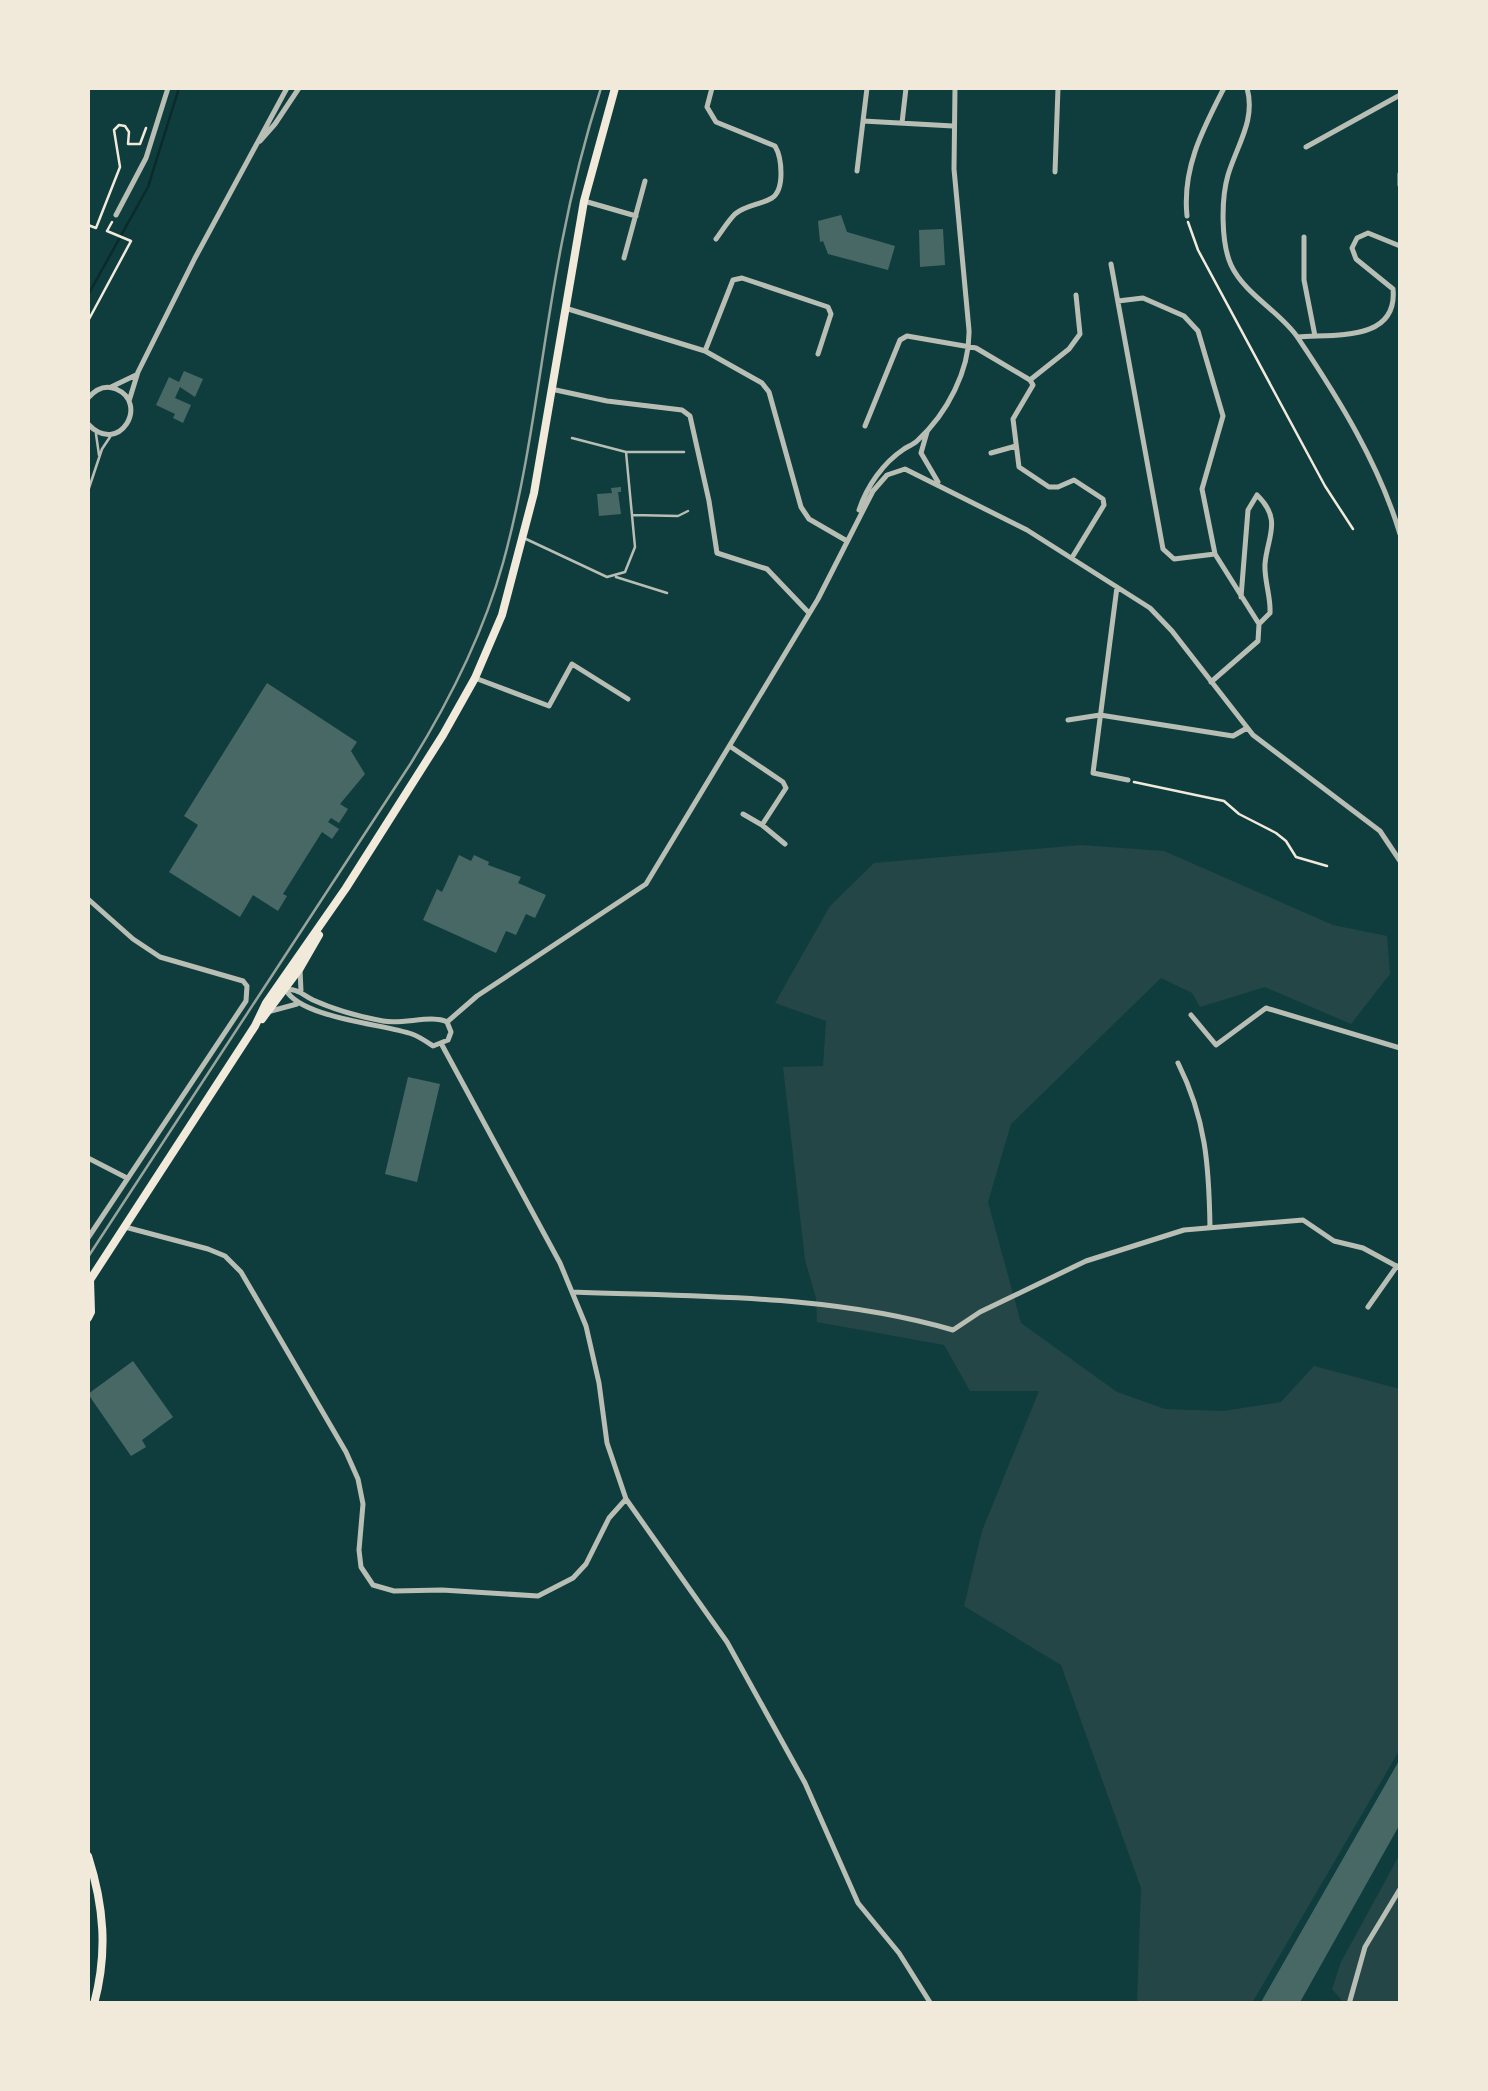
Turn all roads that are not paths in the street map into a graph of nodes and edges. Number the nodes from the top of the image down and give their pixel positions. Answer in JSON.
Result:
{"nodes":[{"id":1,"x":168,"y":88,"type":"edge"},
{"id":2,"x":287,"y":88,"type":"edge"},
{"id":3,"x":298,"y":88,"type":"edge"},
{"id":4,"x":616,"y":88,"type":"edge"},
{"id":5,"x":712,"y":88,"type":"edge"},
{"id":6,"x":867,"y":88,"type":"edge"},
{"id":7,"x":906,"y":88,"type":"edge"},
{"id":8,"x":955,"y":88,"type":"edge"},
{"id":9,"x":1058,"y":88,"type":"edge"},
{"id":10,"x":1224,"y":88,"type":"edge"},
{"id":11,"x":1247,"y":88,"type":"edge"},
{"id":12,"x":1400,"y":95,"type":"edge"},
{"id":13,"x":863,"y":121,"type":"junction"},
{"id":14,"x":902,"y":123,"type":"junction"},
{"id":15,"x":953,"y":126,"type":"junction"},
{"id":16,"x":255,"y":146,"type":"junction"},
{"id":17,"x":1306,"y":147,"type":"dead end"},
{"id":18,"x":857,"y":171,"type":"dead end"},
{"id":19,"x":1054,"y":172,"type":"dead end"},
{"id":20,"x":1400,"y":174,"type":"edge"},
{"id":21,"x":645,"y":181,"type":"dead end"},
{"id":22,"x":1400,"y":184,"type":"edge"},
{"id":23,"x":584,"y":201,"type":"junction"},
{"id":24,"x":116,"y":215,"type":"road end"},
{"id":25,"x":636,"y":216,"type":"junction"},
{"id":26,"x":1187,"y":216,"type":"road end"},
{"id":27,"x":1304,"y":237,"type":"dead end"},
{"id":28,"x":716,"y":239,"type":"dead end"},
{"id":29,"x":1400,"y":246,"type":"edge"},
{"id":30,"x":624,"y":258,"type":"dead end"},
{"id":31,"x":1112,"y":264,"type":"dead end"},
{"id":32,"x":1076,"y":295,"type":"dead end"},
{"id":33,"x":1118,"y":301,"type":"junction"},
{"id":34,"x":565,"y":308,"type":"junction"},
{"id":35,"x":1314,"y":336,"type":"junction"},
{"id":36,"x":1298,"y":337,"type":"junction"},
{"id":37,"x":969,"y":347,"type":"junction"},
{"id":38,"x":705,"y":350,"type":"junction"},
{"id":39,"x":818,"y":354,"type":"dead end"},
{"id":40,"x":138,"y":372,"type":"junction"},
{"id":41,"x":1030,"y":380,"type":"junction"},
{"id":42,"x":109,"y":387,"type":"junction"},
{"id":43,"x":552,"y":389,"type":"junction"},
{"id":44,"x":88,"y":398,"type":"edge"},
{"id":45,"x":129,"y":401,"type":"junction"},
{"id":46,"x":88,"y":424,"type":"edge"},
{"id":47,"x":865,"y":426,"type":"dead end"},
{"id":48,"x":95,"y":432,"type":"junction"},
{"id":49,"x":927,"y":432,"type":"junction"},
{"id":50,"x":114,"y":434,"type":"junction"},
{"id":51,"x":572,"y":438,"type":"dead end"},
{"id":52,"x":1016,"y":446,"type":"junction"},
{"id":53,"x":910,"y":447,"type":"junction"},
{"id":54,"x":626,"y":452,"type":"junction"},
{"id":55,"x":684,"y":452,"type":"dead end"},
{"id":56,"x":900,"y":454,"type":"junction"},
{"id":57,"x":991,"y":454,"type":"dead end"},
{"id":58,"x":922,"y":456,"type":"junction"},
{"id":59,"x":98,"y":457,"type":"junction"},
{"id":60,"x":909,"y":470,"type":"junction"},
{"id":61,"x":940,"y":484,"type":"junction"},
{"id":62,"x":88,"y":490,"type":"edge"},
{"id":63,"x":688,"y":511,"type":"dead end"},
{"id":64,"x":632,"y":515,"type":"junction"},
{"id":65,"x":853,"y":528,"type":"junction"},
{"id":66,"x":1400,"y":534,"type":"edge"},
{"id":67,"x":525,"y":539,"type":"junction"},
{"id":68,"x":847,"y":541,"type":"junction"},
{"id":69,"x":1215,"y":554,"type":"junction"},
{"id":70,"x":1072,"y":557,"type":"junction"},
{"id":71,"x":615,"y":577,"type":"junction"},
{"id":72,"x":1118,"y":587,"type":"junction"},
{"id":73,"x":667,"y":593,"type":"dead end"},
{"id":74,"x":1241,"y":597,"type":"junction"},
{"id":75,"x":810,"y":613,"type":"junction"},
{"id":76,"x":1259,"y":624,"type":"junction"},
{"id":77,"x":474,"y":678,"type":"junction"},
{"id":78,"x":1212,"y":682,"type":"junction"},
{"id":79,"x":628,"y":699,"type":"dead end"},
{"id":80,"x":1100,"y":715,"type":"junction"},
{"id":81,"x":1068,"y":720,"type":"dead end"},
{"id":82,"x":1247,"y":728,"type":"junction"},
{"id":83,"x":731,"y":747,"type":"junction"},
{"id":84,"x":1128,"y":780,"type":"road end"},
{"id":85,"x":743,"y":814,"type":"dead end"},
{"id":86,"x":762,"y":826,"type":"junction"},
{"id":87,"x":785,"y":844,"type":"dead end"},
{"id":88,"x":1400,"y":860,"type":"edge"},
{"id":89,"x":346,"y":888,"type":"junction"},
{"id":90,"x":88,"y":899,"type":"edge"},
{"id":91,"x":300,"y":968,"type":"junction"},
{"id":92,"x":286,"y":974,"type":"junction"},
{"id":93,"x":286,"y":989,"type":"junction"},
{"id":94,"x":301,"y":991,"type":"junction"},
{"id":95,"x":273,"y":993,"type":"junction"},
{"id":96,"x":300,"y":1004,"type":"junction"},
{"id":97,"x":271,"y":1010,"type":"junction"},
{"id":98,"x":1191,"y":1016,"type":"dead end"},
{"id":99,"x":429,"y":1020,"type":"junction"},
{"id":100,"x":447,"y":1022,"type":"junction"},
{"id":101,"x":255,"y":1026,"type":"junction"},
{"id":102,"x":426,"y":1041,"type":"junction"},
{"id":103,"x":442,"y":1045,"type":"junction"},
{"id":104,"x":1400,"y":1048,"type":"edge"},
{"id":105,"x":1178,"y":1063,"type":"dead end"},
{"id":106,"x":88,"y":1158,"type":"edge"},
{"id":107,"x":126,"y":1178,"type":"junction"},
{"id":108,"x":122,"y":1227,"type":"junction"},
{"id":109,"x":1210,"y":1227,"type":"junction"},
{"id":110,"x":88,"y":1238,"type":"edge"},
{"id":111,"x":1399,"y":1267,"type":"edge"},
{"id":112,"x":89,"y":1281,"type":"edge"},
{"id":113,"x":572,"y":1292,"type":"junction"},
{"id":114,"x":88,"y":1303,"type":"edge"},
{"id":115,"x":1368,"y":1307,"type":"dead end"},
{"id":116,"x":88,"y":1318,"type":"edge"},
{"id":117,"x":626,"y":1499,"type":"junction"},
{"id":118,"x":88,"y":1856,"type":"edge"},
{"id":119,"x":1400,"y":1889,"type":"edge"},
{"id":120,"x":94,"y":2004,"type":"edge"},
{"id":121,"x":931,"y":2004,"type":"edge"},
{"id":122,"x":1349,"y":2004,"type":"edge"}],
"edges":[{"from":1,"to":24,"type":"street"},
{"from":2,"to":16,"type":"street"},
{"from":3,"to":16,"type":"street"},
{"from":4,"to":23,"type":"main road"},
{"from":5,"to":28,"type":"street"},
{"from":6,"to":13,"type":"street"},
{"from":7,"to":14,"type":"street"},
{"from":8,"to":15,"type":"street"},
{"from":9,"to":19,"type":"street"},
{"from":10,"to":26,"type":"street"},
{"from":11,"to":36,"type":"street"},
{"from":12,"to":17,"type":"street"},
{"from":13,"to":14,"type":"street"},
{"from":13,"to":18,"type":"street"},
{"from":14,"to":15,"type":"street"},
{"from":15,"to":37,"type":"street"},
{"from":16,"to":40,"type":"street"},
{"from":20,"to":22,"type":"street"},
{"from":21,"to":25,"type":"street"},
{"from":23,"to":25,"type":"street"},
{"from":23,"to":34,"type":"main road"},
{"from":25,"to":30,"type":"street"},
{"from":27,"to":35,"type":"street"},
{"from":29,"to":35,"type":"street"},
{"from":31,"to":33,"type":"street"},
{"from":32,"to":41,"type":"street"},
{"from":33,"to":69,"type":"street"},
{"from":33,"to":69,"type":"street"},
{"from":34,"to":38,"type":"street"},
{"from":34,"to":43,"type":"main road"},
{"from":35,"to":36,"type":"street"},
{"from":36,"to":66,"type":"street"},
{"from":37,"to":41,"type":"street"},
{"from":37,"to":47,"type":"street"},
{"from":37,"to":49,"type":"street"},
{"from":38,"to":39,"type":"street"},
{"from":38,"to":68,"type":"street"},
{"from":40,"to":42,"type":"street"},
{"from":40,"to":45,"type":"street"},
{"from":41,"to":52,"type":"street"},
{"from":42,"to":44,"type":"street"},
{"from":42,"to":45,"type":"street"},
{"from":43,"to":67,"type":"main road"},
{"from":43,"to":75,"type":"street"},
{"from":45,"to":50,"type":"street"},
{"from":46,"to":48,"type":"street"},
{"from":48,"to":50,"type":"street"},
{"from":48,"to":59,"type":"lane"},
{"from":49,"to":53,"type":"street"},
{"from":49,"to":58,"type":"street"},
{"from":50,"to":59,"type":"lane"},
{"from":51,"to":54,"type":"lane"},
{"from":52,"to":57,"type":"street"},
{"from":52,"to":70,"type":"street"},
{"from":53,"to":56,"type":"street"},
{"from":53,"to":58,"type":"street"},
{"from":54,"to":55,"type":"lane"},
{"from":54,"to":64,"type":"lane"},
{"from":56,"to":60,"type":"street"},
{"from":56,"to":65,"type":"street"},
{"from":58,"to":60,"type":"street"},
{"from":58,"to":61,"type":"street"},
{"from":59,"to":62,"type":"lane"},
{"from":60,"to":61,"type":"street"},
{"from":60,"to":65,"type":"street"},
{"from":61,"to":70,"type":"street"},
{"from":63,"to":64,"type":"lane"},
{"from":64,"to":71,"type":"lane"},
{"from":65,"to":68,"type":"street"},
{"from":67,"to":71,"type":"lane"},
{"from":67,"to":77,"type":"main road"},
{"from":68,"to":75,"type":"street"},
{"from":69,"to":74,"type":"street"},
{"from":70,"to":72,"type":"street"},
{"from":71,"to":73,"type":"lane"},
{"from":72,"to":78,"type":"street"},
{"from":72,"to":80,"type":"street"},
{"from":74,"to":76,"type":"street"},
{"from":74,"to":76,"type":"street"},
{"from":75,"to":83,"type":"street"},
{"from":76,"to":78,"type":"street"},
{"from":77,"to":79,"type":"street"},
{"from":77,"to":89,"type":"main road"},
{"from":78,"to":82,"type":"street"},
{"from":80,"to":81,"type":"street"},
{"from":80,"to":82,"type":"street"},
{"from":80,"to":84,"type":"street"},
{"from":82,"to":88,"type":"street"},
{"from":83,"to":86,"type":"street"},
{"from":83,"to":100,"type":"street"},
{"from":85,"to":86,"type":"street"},
{"from":86,"to":87,"type":"street"},
{"from":89,"to":91,"type":"main road"},
{"from":89,"to":92,"type":"main road"},
{"from":90,"to":107,"type":"street"},
{"from":91,"to":93,"type":"main road"},
{"from":91,"to":94,"type":"street"},
{"from":92,"to":93,"type":"street"},
{"from":92,"to":95,"type":"main road"},
{"from":93,"to":94,"type":"street"},
{"from":93,"to":95,"type":"street"},
{"from":93,"to":96,"type":"street"},
{"from":93,"to":97,"type":"main road"},
{"from":94,"to":99,"type":"street"},
{"from":95,"to":101,"type":"main road"},
{"from":96,"to":97,"type":"street"},
{"from":96,"to":102,"type":"street"},
{"from":97,"to":101,"type":"main road"},
{"from":98,"to":104,"type":"street"},
{"from":99,"to":100,"type":"street"},
{"from":99,"to":102,"type":"street"},
{"from":100,"to":103,"type":"street"},
{"from":101,"to":108,"type":"main road"},
{"from":102,"to":103,"type":"street"},
{"from":103,"to":113,"type":"street"},
{"from":105,"to":109,"type":"street"},
{"from":106,"to":107,"type":"street"},
{"from":107,"to":110,"type":"street"},
{"from":108,"to":112,"type":"main road"},
{"from":108,"to":117,"type":"street"},
{"from":109,"to":111,"type":"street"},
{"from":109,"to":113,"type":"street"},
{"from":111,"to":115,"type":"street"},
{"from":112,"to":114,"type":"main road"},
{"from":113,"to":117,"type":"street"},
{"from":114,"to":116,"type":"main road"},
{"from":117,"to":121,"type":"street"},
{"from":118,"to":120,"type":"main road"},
{"from":119,"to":122,"type":"street"}]}
